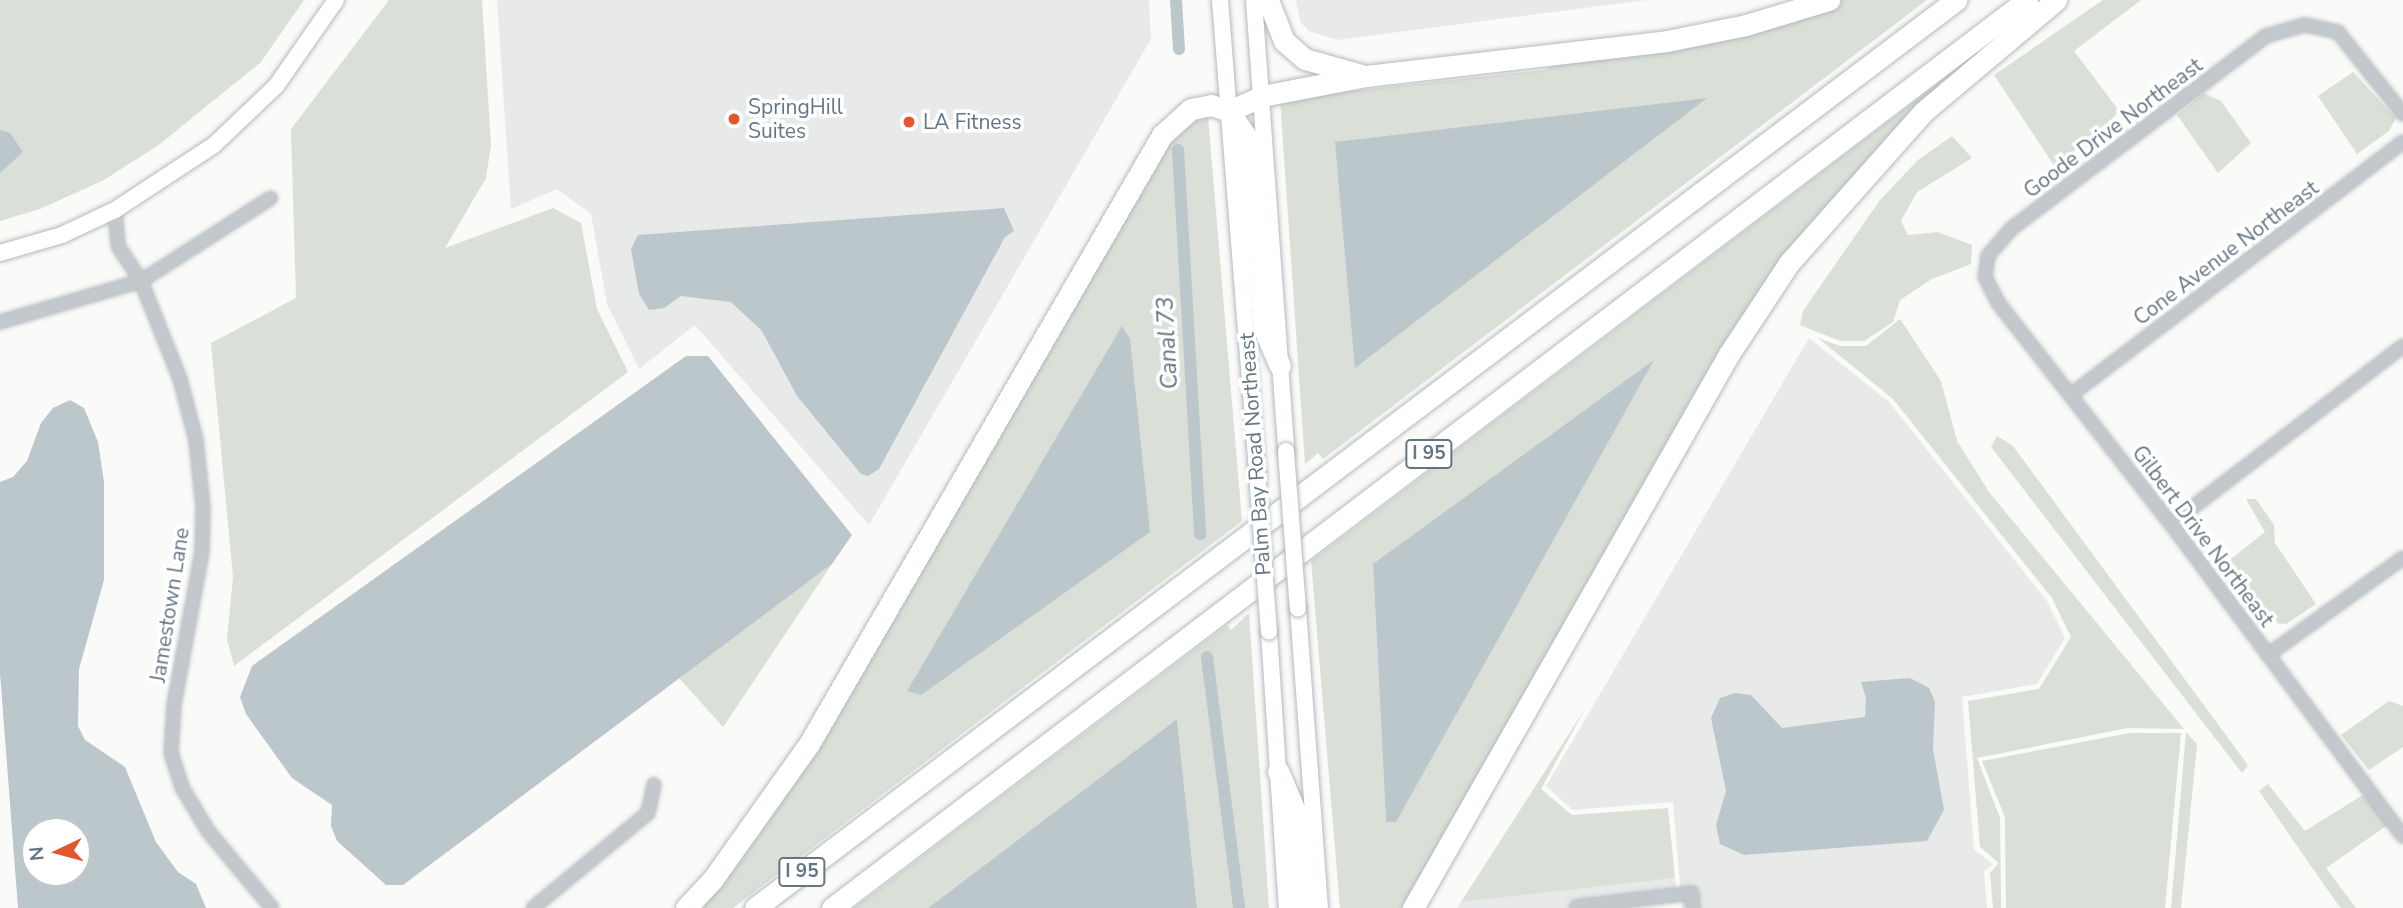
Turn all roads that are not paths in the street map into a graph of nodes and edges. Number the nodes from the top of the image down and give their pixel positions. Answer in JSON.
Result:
{"nodes":[{"id":1,"x":336,"y":0,"type":"edge"},
{"id":2,"x":1220,"y":0,"type":"edge"},
{"id":3,"x":1254,"y":0,"type":"edge"},
{"id":4,"x":1268,"y":0,"type":"edge"},
{"id":5,"x":1829,"y":0,"type":"edge"},
{"id":6,"x":1956,"y":0,"type":"edge"},
{"id":7,"x":2027,"y":0,"type":"edge"},
{"id":8,"x":2056,"y":0,"type":"edge"},
{"id":9,"x":1366,"y":76,"type":"junction"},
{"id":10,"x":1262,"y":96,"type":"junction"},
{"id":11,"x":1229,"y":111,"type":"junction"},
{"id":12,"x":2403,"y":114,"type":"edge"},
{"id":13,"x":2403,"y":142,"type":"edge"},
{"id":14,"x":271,"y":198,"type":"dead end"},
{"id":15,"x":115,"y":210,"type":"junction"},
{"id":16,"x":0,"y":253,"type":"edge"},
{"id":17,"x":1989,"y":256,"type":"joint"},
{"id":18,"x":141,"y":281,"type":"junction"},
{"id":19,"x":0,"y":322,"type":"edge"},
{"id":20,"x":2403,"y":346,"type":"edge"},
{"id":21,"x":1280,"y":366,"type":"junction"},
{"id":22,"x":2072,"y":394,"type":"junction"},
{"id":23,"x":2171,"y":524,"type":"junction"},
{"id":24,"x":2403,"y":558,"type":"edge"},
{"id":25,"x":2268,"y":655,"type":"junction"},
{"id":26,"x":1278,"y":771,"type":"junction"},
{"id":27,"x":654,"y":785,"type":"dead end"},
{"id":28,"x":2403,"y":836,"type":"edge"},
{"id":29,"x":1576,"y":907,"type":"edge"},
{"id":30,"x":272,"y":908,"type":"edge"},
{"id":31,"x":534,"y":908,"type":"edge"},
{"id":32,"x":687,"y":908,"type":"edge"},
{"id":33,"x":755,"y":908,"type":"edge"},
{"id":34,"x":832,"y":908,"type":"edge"},
{"id":35,"x":1287,"y":908,"type":"edge"},
{"id":36,"x":1303,"y":908,"type":"edge"},
{"id":37,"x":1320,"y":908,"type":"edge"},
{"id":38,"x":1413,"y":908,"type":"edge"},
{"id":39,"x":1693,"y":908,"type":"edge"}],
"edges":[{"from":1,"to":15,"type":"main road"},
{"from":2,"to":11,"type":"main road","name":"Palm Bay Road Northeast"},
{"from":3,"to":10,"type":"main road","name":"Palm Bay Road Northeast"},
{"from":4,"to":9,"type":"highway"},
{"from":5,"to":9,"type":"highway"},
{"from":6,"to":33,"type":"highway","number":"I 95"},
{"from":7,"to":34,"type":"highway","number":"I 95"},
{"from":8,"to":38,"type":"highway"},
{"from":9,"to":10,"type":"highway"},
{"from":10,"to":11,"type":"highway"},
{"from":10,"to":21,"type":"main road","name":"Palm Bay Road Northeast"},
{"from":11,"to":21,"type":"highway"},
{"from":11,"to":26,"type":"main road","name":"Palm Bay Road Northeast","bridge":true},
{"from":11,"to":32,"type":"highway"},
{"from":12,"to":17,"type":"street","name":"Goode Drive Northeast"},
{"from":13,"to":22,"type":"street","name":"Cone Avenue Northeast"},
{"from":14,"to":18,"type":"street"},
{"from":15,"to":16,"type":"main road"},
{"from":15,"to":18,"type":"street","name":"Jamestown Lane"},
{"from":17,"to":22,"type":"street","name":"Gilbert Drive Northeast"},
{"from":18,"to":19,"type":"street"},
{"from":18,"to":30,"type":"street","name":"Jamestown Lane"},
{"from":20,"to":23,"type":"street"},
{"from":21,"to":37,"type":"main road","name":"Palm Bay Road Northeast","bridge":true},
{"from":22,"to":23,"type":"street","name":"Gilbert Drive Northeast"},
{"from":23,"to":25,"type":"street","name":"Gilbert Drive Northeast"},
{"from":24,"to":25,"type":"street"},
{"from":25,"to":28,"type":"street","name":"Gilbert Drive Northeast"},
{"from":26,"to":35,"type":"main road","name":"Palm Bay Road Northeast"},
{"from":26,"to":36,"type":"highway"},
{"from":27,"to":31,"type":"street"},
{"from":29,"to":39,"type":"street"}]}
